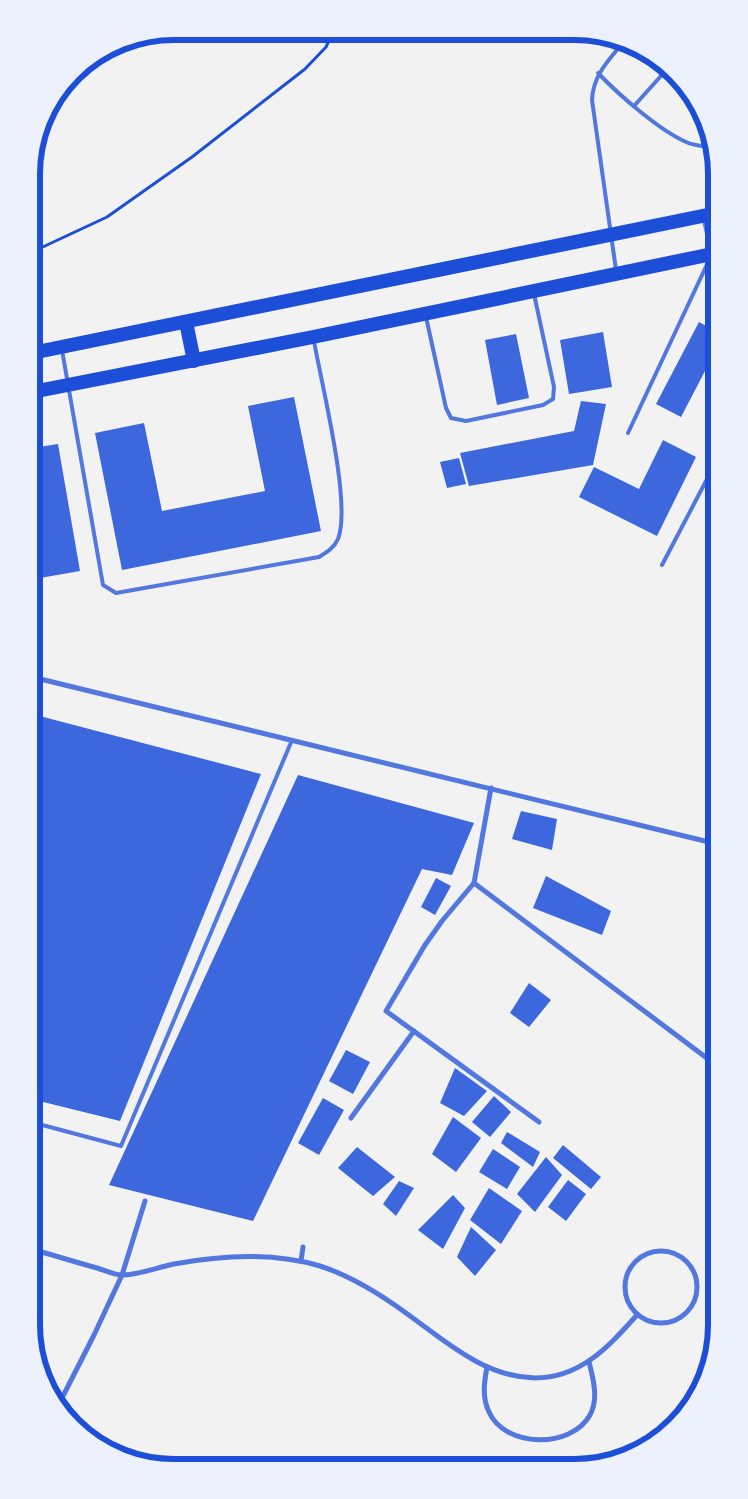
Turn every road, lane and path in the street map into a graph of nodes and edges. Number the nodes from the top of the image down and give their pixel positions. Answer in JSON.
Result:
{"nodes":[{"id":1,"x":329,"y":40,"type":"edge"},
{"id":2,"x":619,"y":48,"type":"edge"},
{"id":3,"x":598,"y":73,"type":"junction"},
{"id":4,"x":663,"y":74,"type":"edge"},
{"id":5,"x":634,"y":106,"type":"junction"},
{"id":6,"x":704,"y":146,"type":"edge"},
{"id":7,"x":708,"y":214,"type":"edge"},
{"id":8,"x":611,"y":235,"type":"junction"},
{"id":9,"x":40,"y":248,"type":"edge"},
{"id":10,"x":708,"y":255,"type":"edge"},
{"id":11,"x":708,"y":266,"type":"edge"},
{"id":12,"x":617,"y":274,"type":"junction"},
{"id":13,"x":534,"y":292,"type":"junction"},
{"id":14,"x":426,"y":314,"type":"junction"},
{"id":15,"x":186,"y":322,"type":"junction"},
{"id":16,"x":313,"y":337,"type":"junction"},
{"id":17,"x":62,"y":348,"type":"junction"},
{"id":18,"x":40,"y":352,"type":"edge"},
{"id":19,"x":194,"y":361,"type":"junction"},
{"id":20,"x":68,"y":385,"type":"junction"},
{"id":21,"x":40,"y":390,"type":"edge"},
{"id":22,"x":628,"y":433,"type":"dead end"},
{"id":23,"x":708,"y":477,"type":"edge"},
{"id":24,"x":662,"y":565,"type":"dead end"},
{"id":25,"x":40,"y":679,"type":"edge"},
{"id":26,"x":292,"y":740,"type":"junction"},
{"id":27,"x":491,"y":788,"type":"junction"},
{"id":28,"x":708,"y":842,"type":"edge"},
{"id":29,"x":474,"y":883,"type":"junction"},
{"id":30,"x":414,"y":1031,"type":"junction"},
{"id":31,"x":708,"y":1059,"type":"edge"},
{"id":32,"x":351,"y":1118,"type":"dead end"},
{"id":33,"x":540,"y":1122,"type":"dead end"},
{"id":34,"x":40,"y":1124,"type":"edge"},
{"id":35,"x":145,"y":1201,"type":"dead end"},
{"id":36,"x":303,"y":1247,"type":"dead end"},
{"id":37,"x":40,"y":1252,"type":"edge"},
{"id":38,"x":301,"y":1261,"type":"junction"},
{"id":39,"x":122,"y":1275,"type":"junction"},
{"id":40,"x":637,"y":1314,"type":"junction"},
{"id":41,"x":589,"y":1362,"type":"junction"},
{"id":42,"x":487,"y":1367,"type":"junction"},
{"id":43,"x":62,"y":1398,"type":"edge"}],
"edges":[{"from":1,"to":9,"type":"path"},
{"from":2,"to":3,"type":"lane"},
{"from":3,"to":5,"type":"lane"},
{"from":3,"to":8,"type":"lane"},
{"from":4,"to":5,"type":"lane"},
{"from":5,"to":6,"type":"lane"},
{"from":7,"to":8,"type":"highway"},
{"from":8,"to":12,"type":"lane"},
{"from":8,"to":15,"type":"highway"},
{"from":10,"to":12,"type":"highway"},
{"from":11,"to":22,"type":"lane"},
{"from":12,"to":13,"type":"highway"},
{"from":13,"to":14,"type":"highway"},
{"from":13,"to":14,"type":"lane"},
{"from":14,"to":16,"type":"highway"},
{"from":15,"to":17,"type":"highway"},
{"from":15,"to":19,"type":"highway"},
{"from":16,"to":19,"type":"highway"},
{"from":16,"to":20,"type":"lane"},
{"from":17,"to":18,"type":"highway"},
{"from":17,"to":20,"type":"lane"},
{"from":19,"to":20,"type":"highway"},
{"from":20,"to":21,"type":"highway"},
{"from":23,"to":24,"type":"lane"},
{"from":25,"to":26,"type":"street"},
{"from":26,"to":27,"type":"street"},
{"from":26,"to":34,"type":"lane"},
{"from":27,"to":28,"type":"street"},
{"from":27,"to":29,"type":"street"},
{"from":29,"to":30,"type":"street"},
{"from":29,"to":31,"type":"street"},
{"from":30,"to":32,"type":"street"},
{"from":30,"to":33,"type":"street"},
{"from":35,"to":39,"type":"street"},
{"from":36,"to":38,"type":"street"},
{"from":37,"to":39,"type":"street"},
{"from":38,"to":39,"type":"street"},
{"from":38,"to":42,"type":"street"},
{"from":39,"to":43,"type":"street"},
{"from":40,"to":40,"type":"street"},
{"from":40,"to":41,"type":"street"},
{"from":41,"to":42,"type":"street"},
{"from":41,"to":42,"type":"street"}]}
